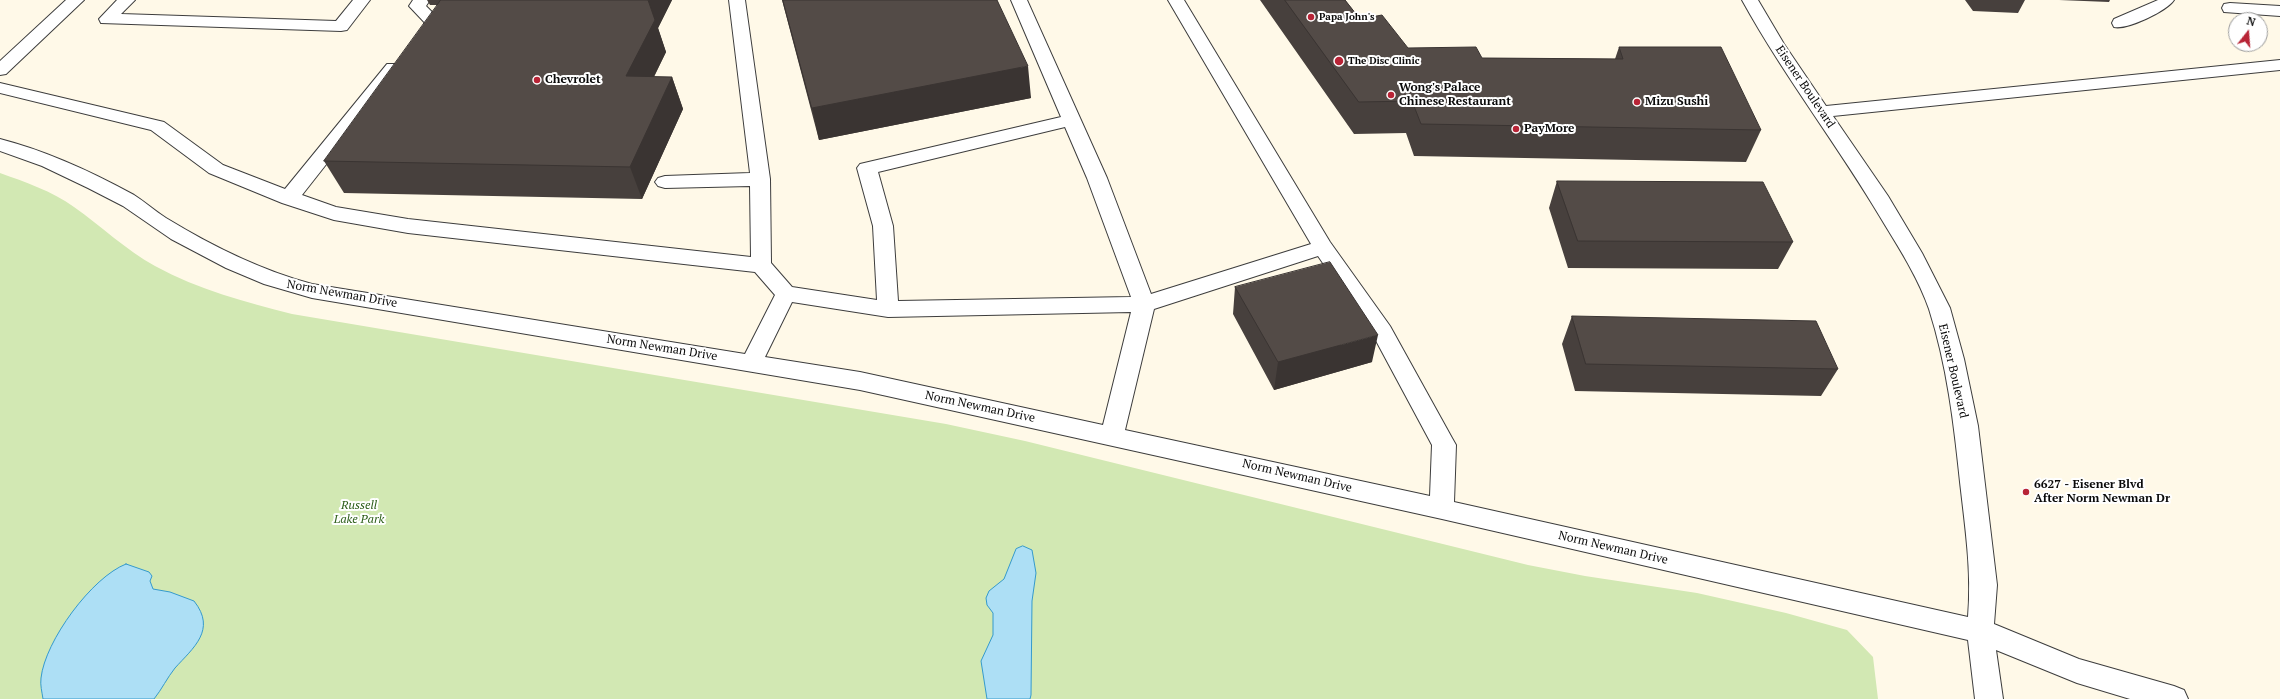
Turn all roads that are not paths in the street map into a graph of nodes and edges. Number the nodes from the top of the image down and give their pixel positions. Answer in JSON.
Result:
{"nodes":[{"id":1,"x":76,"y":0,"type":"edge"},
{"id":2,"x":127,"y":0,"type":"edge"},
{"id":3,"x":362,"y":0,"type":"edge"},
{"id":4,"x":422,"y":0,"type":"edge"},
{"id":5,"x":737,"y":0,"type":"edge"},
{"id":6,"x":1019,"y":0,"type":"edge"},
{"id":7,"x":1176,"y":0,"type":"edge"},
{"id":8,"x":1750,"y":0,"type":"edge"},
{"id":9,"x":2166,"y":0,"type":"edge"},
{"id":10,"x":2230,"y":8,"type":"dead end"},
{"id":11,"x":2280,"y":11,"type":"edge"},
{"id":12,"x":432,"y":21,"type":"edge"},
{"id":13,"x":2120,"y":23,"type":"dead end"},
{"id":14,"x":403,"y":57,"type":"edge"},
{"id":15,"x":2280,"y":65,"type":"edge"},
{"id":16,"x":0,"y":70,"type":"edge"},
{"id":17,"x":0,"y":88,"type":"edge"},
{"id":18,"x":1822,"y":112,"type":"junction"},
{"id":19,"x":1071,"y":120,"type":"junction"},
{"id":20,"x":0,"y":145,"type":"edge"},
{"id":21,"x":760,"y":179,"type":"junction"},
{"id":22,"x":665,"y":182,"type":"dead end"},
{"id":23,"x":288,"y":198,"type":"junction"},
{"id":24,"x":1323,"y":247,"type":"junction"},
{"id":25,"x":760,"y":265,"type":"junction"},
{"id":26,"x":786,"y":294,"type":"junction"},
{"id":27,"x":1144,"y":304,"type":"junction"},
{"id":28,"x":888,"y":309,"type":"junction"},
{"id":29,"x":751,"y":363,"type":"junction"},
{"id":30,"x":1112,"y":435,"type":"junction"},
{"id":31,"x":1442,"y":509,"type":"junction"},
{"id":32,"x":1980,"y":631,"type":"junction"},
{"id":33,"x":1989,"y":699,"type":"edge"},
{"id":34,"x":2174,"y":699,"type":"edge"}],
"edges":[{"from":1,"to":16,"type":"street"},
{"from":2,"to":3,"type":"street"},
{"from":4,"to":12,"type":"street"},
{"from":5,"to":21,"type":"street"},
{"from":6,"to":19,"type":"street"},
{"from":7,"to":24,"type":"street"},
{"from":8,"to":18,"type":"street","name":"Eisener Boulevard"},
{"from":9,"to":13,"type":"street"},
{"from":10,"to":11,"type":"street"},
{"from":14,"to":23,"type":"street"},
{"from":15,"to":18,"type":"street"},
{"from":17,"to":23,"type":"street"},
{"from":18,"to":32,"type":"street","name":"Eisener Boulevard"},
{"from":19,"to":27,"type":"street"},
{"from":19,"to":28,"type":"street"},
{"from":20,"to":29,"type":"street","name":"Norm Newman Drive"},
{"from":21,"to":22,"type":"street"},
{"from":21,"to":25,"type":"street"},
{"from":23,"to":25,"type":"street"},
{"from":24,"to":27,"type":"street"},
{"from":24,"to":31,"type":"street"},
{"from":25,"to":26,"type":"street"},
{"from":26,"to":28,"type":"street"},
{"from":26,"to":29,"type":"street"},
{"from":27,"to":28,"type":"street"},
{"from":27,"to":30,"type":"street"},
{"from":29,"to":30,"type":"street","name":"Norm Newman Drive"},
{"from":30,"to":31,"type":"street","name":"Norm Newman Drive"},
{"from":31,"to":32,"type":"street","name":"Norm Newman Drive"},
{"from":32,"to":33,"type":"street","name":"Eisener Boulevard"},
{"from":32,"to":34,"type":"street","name":"Norm Newman Drive"}]}
